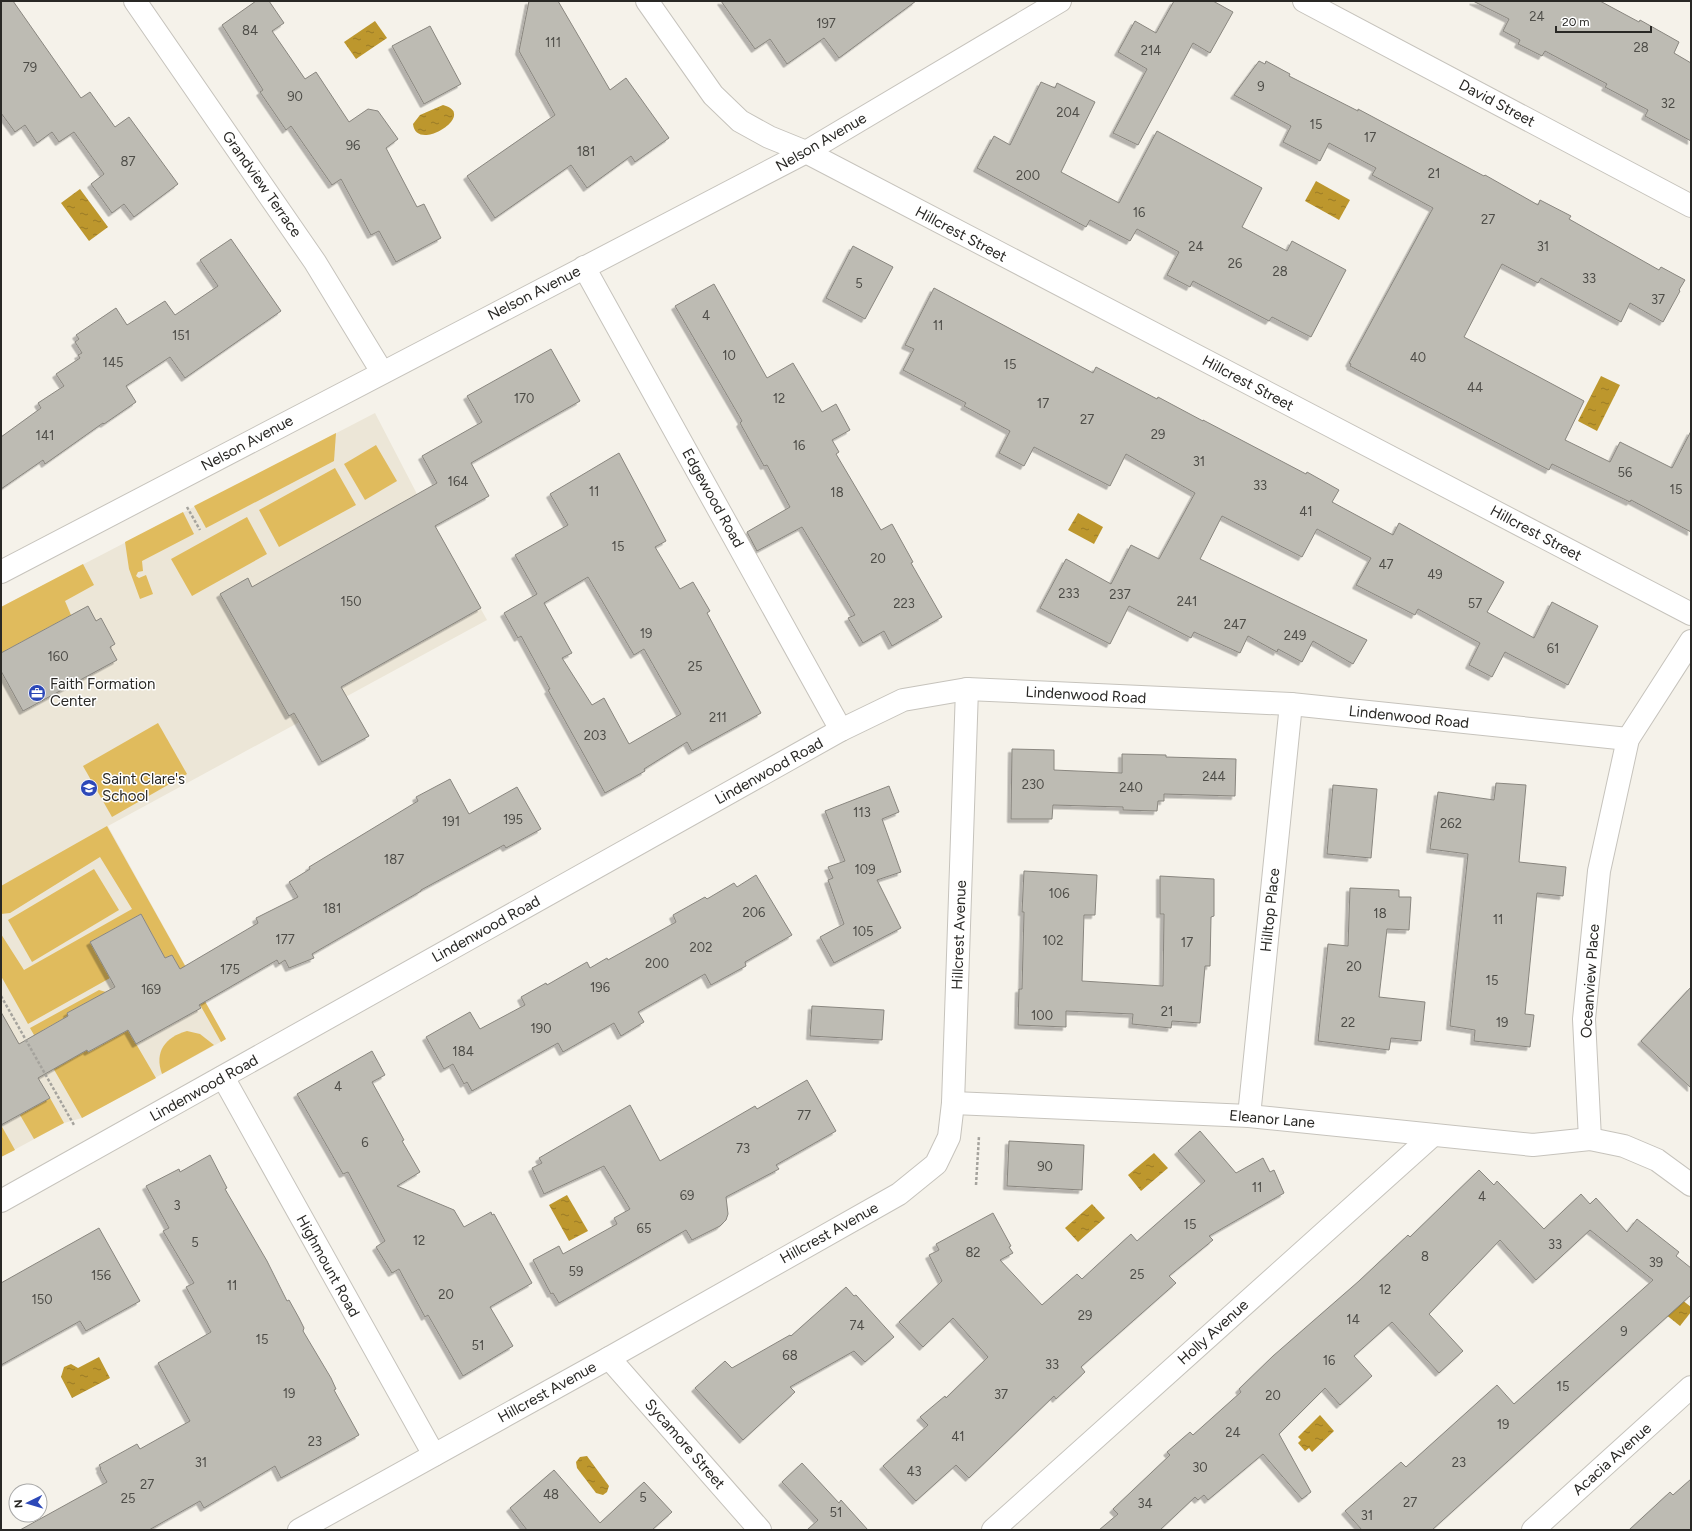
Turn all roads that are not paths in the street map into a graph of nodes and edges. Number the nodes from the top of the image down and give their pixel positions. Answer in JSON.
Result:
{"nodes":[{"id":1,"x":135,"y":1,"type":"edge"},
{"id":2,"x":647,"y":1,"type":"edge"},
{"id":3,"x":1060,"y":1,"type":"edge"},
{"id":4,"x":1304,"y":1,"type":"edge"},
{"id":5,"x":806,"y":152,"type":"junction"},
{"id":6,"x":1691,"y":206,"type":"edge"},
{"id":7,"x":584,"y":267,"type":"junction"},
{"id":8,"x":382,"y":372,"type":"junction"},
{"id":9,"x":1,"y":572,"type":"edge"},
{"id":10,"x":1691,"y":614,"type":"edge"},
{"id":11,"x":1691,"y":641,"type":"edge"},
{"id":12,"x":967,"y":689,"type":"junction"},
{"id":13,"x":1291,"y":704,"type":"junction"},
{"id":14,"x":841,"y":730,"type":"junction"},
{"id":15,"x":1628,"y":739,"type":"junction"},
{"id":16,"x":222,"y":1077,"type":"junction"},
{"id":17,"x":953,"y":1103,"type":"junction"},
{"id":18,"x":1249,"y":1116,"type":"junction"},
{"id":19,"x":1433,"y":1135,"type":"junction"},
{"id":20,"x":1590,"y":1139,"type":"junction"},
{"id":21,"x":1691,"y":1185,"type":"edge"},
{"id":22,"x":1,"y":1201,"type":"edge"},
{"id":23,"x":609,"y":1358,"type":"junction"},
{"id":24,"x":1691,"y":1387,"type":"edge"},
{"id":25,"x":434,"y":1455,"type":"junction"},
{"id":26,"x":299,"y":1530,"type":"edge"},
{"id":27,"x":760,"y":1530,"type":"edge"},
{"id":28,"x":993,"y":1530,"type":"edge"},
{"id":29,"x":1533,"y":1530,"type":"edge"}],
"edges":[{"from":1,"to":8,"type":"street","name":"Grandview Terrace"},
{"from":2,"to":5,"type":"street","name":"Hillcrest Street"},
{"from":3,"to":5,"type":"street","name":"Nelson Avenue"},
{"from":4,"to":6,"type":"street","name":"David Street"},
{"from":5,"to":7,"type":"street","name":"Nelson Avenue"},
{"from":5,"to":10,"type":"street","name":"Hillcrest Street"},
{"from":7,"to":8,"type":"street","name":"Nelson Avenue"},
{"from":7,"to":14,"type":"street","name":"Edgewood Road"},
{"from":8,"to":9,"type":"street","name":"Nelson Avenue"},
{"from":11,"to":15,"type":"street"},
{"from":12,"to":13,"type":"street","name":"Lindenwood Road"},
{"from":12,"to":14,"type":"street","name":"Lindenwood Road"},
{"from":12,"to":17,"type":"street","name":"Hillcrest Avenue"},
{"from":13,"to":15,"type":"street","name":"Lindenwood Road"},
{"from":13,"to":18,"type":"street","name":"Hilltop Place"},
{"from":14,"to":16,"type":"street","name":"Lindenwood Road"},
{"from":15,"to":20,"type":"street","name":"Oceanview Place"},
{"from":16,"to":22,"type":"street","name":"Lindenwood Road"},
{"from":16,"to":25,"type":"street","name":"Highmount Road"},
{"from":17,"to":18,"type":"street","name":"Eleanor Lane"},
{"from":17,"to":23,"type":"street","name":"Hillcrest Avenue"},
{"from":18,"to":19,"type":"street","name":"Eleanor Lane"},
{"from":19,"to":20,"type":"street","name":"Eleanor Lane"},
{"from":19,"to":28,"type":"street","name":"Holly Avenue"},
{"from":20,"to":21,"type":"street"},
{"from":23,"to":25,"type":"street","name":"Hillcrest Avenue"},
{"from":23,"to":27,"type":"street","name":"Sycamore Street"},
{"from":24,"to":29,"type":"street","name":"Acacia Avenue"},
{"from":25,"to":26,"type":"street","name":"Hillcrest Avenue"}]}
